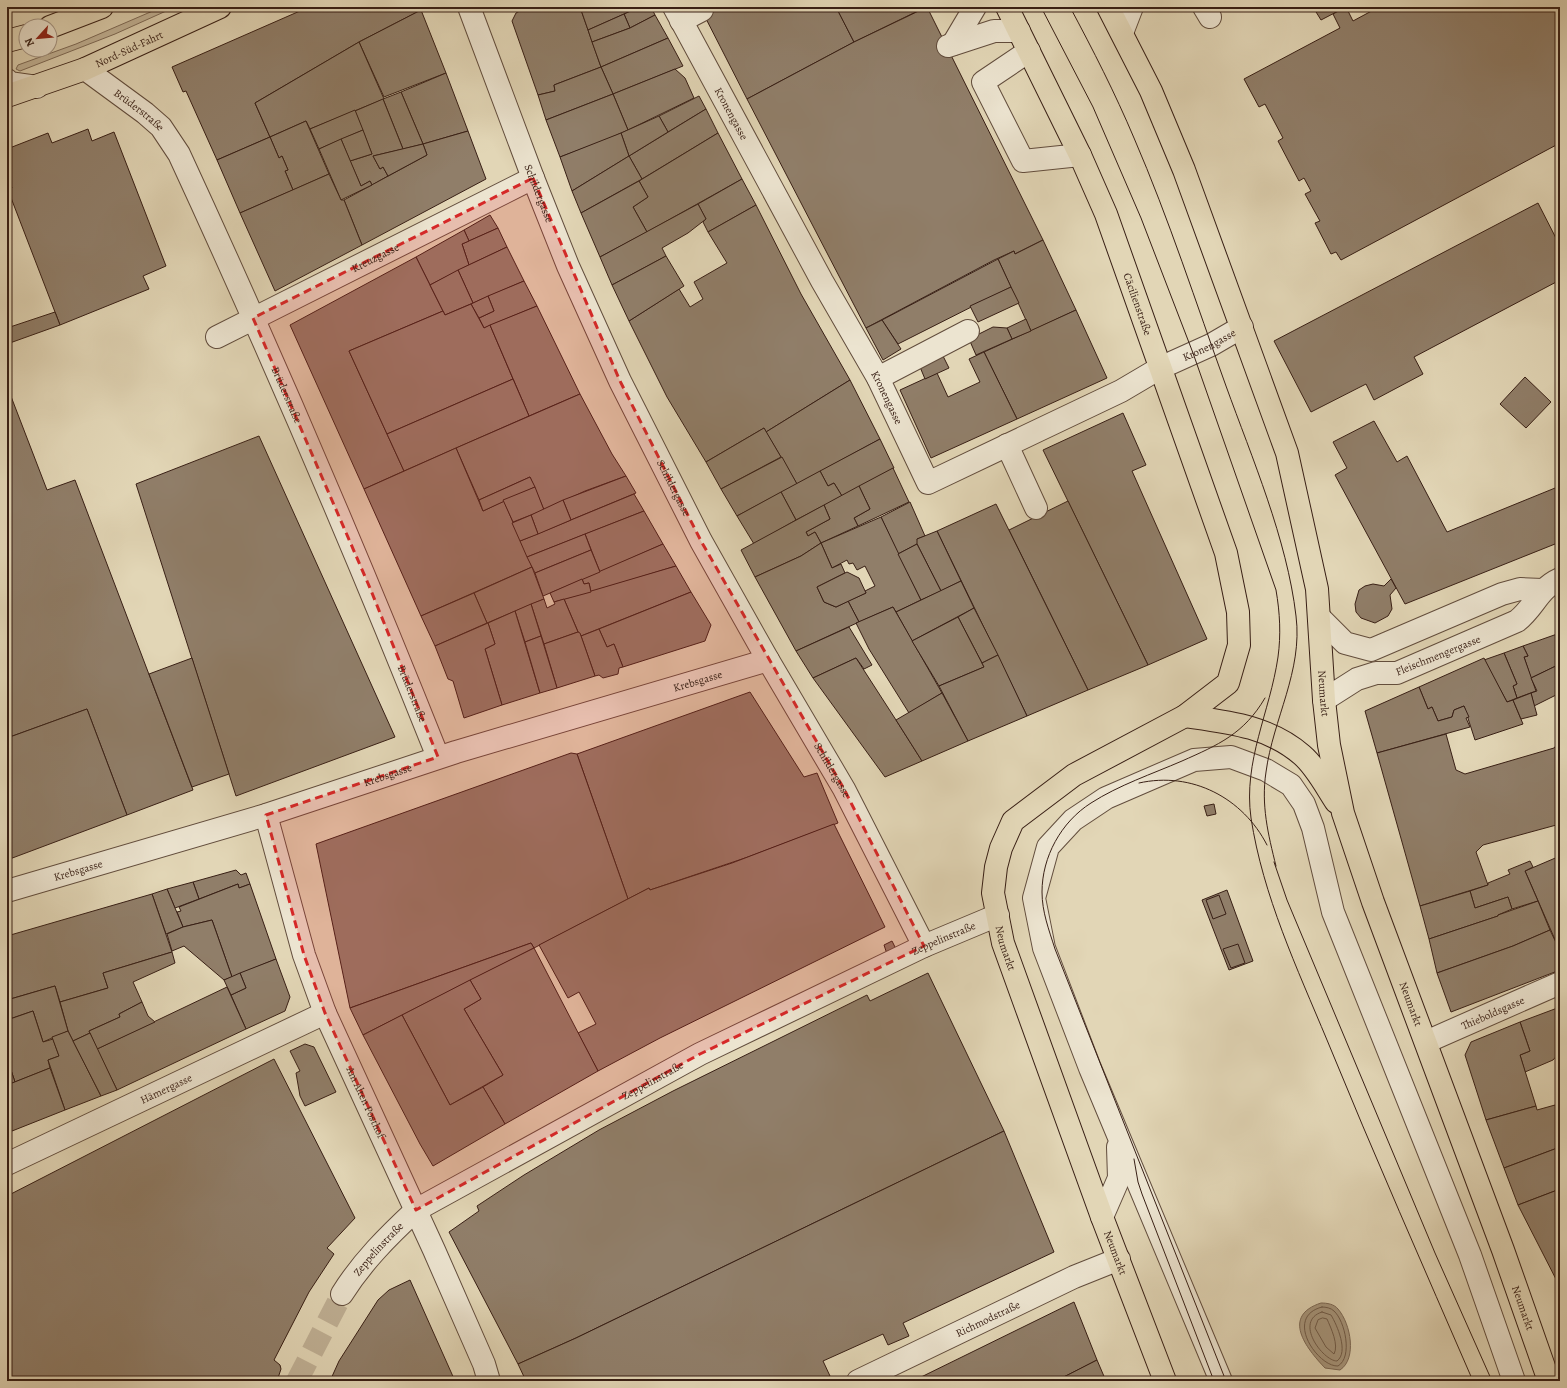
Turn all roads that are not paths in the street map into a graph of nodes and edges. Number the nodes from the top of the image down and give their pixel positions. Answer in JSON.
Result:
{"nodes":[{"id":1,"x":102,"y":7,"type":"edge"},
{"id":2,"x":220,"y":7,"type":"edge"},
{"id":3,"x":975,"y":7,"type":"edge"},
{"id":4,"x":1007,"y":7,"type":"edge"},
{"id":5,"x":1108,"y":7,"type":"edge"},
{"id":6,"x":1132,"y":7,"type":"edge"},
{"id":7,"x":475,"y":9,"type":"edge"},
{"id":8,"x":702,"y":10,"type":"dead end"},
{"id":9,"x":677,"y":14,"type":"edge"},
{"id":10,"x":58,"y":24,"type":"edge"},
{"id":11,"x":1019,"y":31,"type":"junction"},
{"id":12,"x":1122,"y":33,"type":"junction"},
{"id":13,"x":18,"y":38,"type":"edge"},
{"id":14,"x":7,"y":41,"type":"edge"},
{"id":15,"x":1029,"y":51,"type":"junction"},
{"id":16,"x":85,"y":69,"type":"junction"},
{"id":17,"x":7,"y":80,"type":"edge"},
{"id":18,"x":37,"y":87,"type":"junction"},
{"id":19,"x":7,"y":96,"type":"edge"},
{"id":20,"x":1080,"y":155,"type":"junction"},
{"id":21,"x":533,"y":178,"type":"junction"},
{"id":22,"x":253,"y":318,"type":"junction"},
{"id":23,"x":1242,"y":327,"type":"junction"},
{"id":24,"x":968,"y":332,"type":"dead end"},
{"id":25,"x":216,"y":337,"type":"dead end"},
{"id":26,"x":1160,"y":368,"type":"junction"},
{"id":27,"x":878,"y":378,"type":"junction"},
{"id":28,"x":1007,"y":445,"type":"junction"},
{"id":29,"x":1036,"y":508,"type":"dead end"},
{"id":30,"x":1551,"y":585,"type":"edge"},
{"id":31,"x":1238,"y":612,"type":"joint"},
{"id":32,"x":1320,"y":617,"type":"junction"},
{"id":33,"x":768,"y":660,"type":"junction"},
{"id":34,"x":1324,"y":700,"type":"junction"},
{"id":35,"x":1185,"y":716,"type":"junction"},
{"id":36,"x":438,"y":757,"type":"junction"},
{"id":37,"x":1343,"y":813,"type":"junction"},
{"id":38,"x":266,"y":815,"type":"junction"},
{"id":39,"x":7,"y":890,"type":"edge"},
{"id":40,"x":998,"y":915,"type":"junction"},
{"id":41,"x":924,"y":946,"type":"junction"},
{"id":42,"x":1560,"y":983,"type":"edge"},
{"id":43,"x":325,"y":1013,"type":"junction"},
{"id":44,"x":1426,"y":1042,"type":"junction"},
{"id":45,"x":1109,"y":1113,"type":"junction"},
{"id":46,"x":7,"y":1164,"type":"edge"},
{"id":47,"x":416,"y":1210,"type":"junction"},
{"id":48,"x":1102,"y":1217,"type":"junction"},
{"id":49,"x":1118,"y":1259,"type":"junction"},
{"id":50,"x":342,"y":1294,"type":"tunnel mouth"},
{"id":51,"x":489,"y":1381,"type":"edge"},
{"id":52,"x":858,"y":1381,"type":"edge"},
{"id":53,"x":1165,"y":1381,"type":"edge"},
{"id":54,"x":1220,"y":1381,"type":"edge"},
{"id":55,"x":1514,"y":1381,"type":"edge"},
{"id":56,"x":1549,"y":1381,"type":"edge"}],
"edges":[{"from":1,"to":10,"type":"main road"},
{"from":2,"to":16,"type":"main road","name":"Nord-Süd-Fahrt"},
{"from":3,"to":11,"type":"street"},
{"from":4,"to":11,"type":"main road","name":"Cäcilienstraße"},
{"from":5,"to":12,"type":"main road"},
{"from":6,"to":12,"type":"street"},
{"from":7,"to":21,"type":"street","name":"Schildergasse"},
{"from":8,"to":9,"type":"street"},
{"from":9,"to":27,"type":"street","name":"Kronengasse"},
{"from":11,"to":15,"type":"main road","name":"Cäcilienstraße"},
{"from":12,"to":23,"type":"main road"},
{"from":13,"to":14,"type":"main road"},
{"from":15,"to":20,"type":"main road","name":"Cäcilienstraße"},
{"from":15,"to":20,"type":"street"},
{"from":16,"to":18,"type":"main road","name":"Nord-Süd-Fahrt"},
{"from":16,"to":22,"type":"street","name":"Brüderstraße"},
{"from":17,"to":18,"type":"street"},
{"from":18,"to":19,"type":"main road","name":"Nord-Süd-Fahrt"},
{"from":20,"to":26,"type":"main road","name":"Cäcilienstraße"},
{"from":21,"to":22,"type":"street","name":"Kreuzgasse"},
{"from":21,"to":33,"type":"street","name":"Schildergasse"},
{"from":22,"to":25,"type":"street","name":"Kreuzgasse"},
{"from":22,"to":36,"type":"street","name":"Brüderstraße"},
{"from":23,"to":26,"type":"street","name":"Kronengasse"},
{"from":23,"to":32,"type":"main road"},
{"from":24,"to":27,"type":"street"},
{"from":26,"to":28,"type":"street","name":"Kronengasse"},
{"from":26,"to":31,"type":"main road","name":"Cäcilienstraße"},
{"from":27,"to":28,"type":"street","name":"Kronengasse"},
{"from":28,"to":29,"type":"street"},
{"from":30,"to":32,"type":"street","name":"Fleischmengergasse"},
{"from":30,"to":34,"type":"street","name":"Fleischmengergasse"},
{"from":31,"to":35,"type":"main road","name":"Neumarkt"},
{"from":32,"to":34,"type":"main road","name":"Neumarkt"},
{"from":33,"to":36,"type":"street","name":"Krebsgasse"},
{"from":33,"to":41,"type":"street","name":"Schildergasse"},
{"from":34,"to":37,"type":"main road","name":"Neumarkt"},
{"from":35,"to":37,"type":"main road"},
{"from":35,"to":40,"type":"main road","name":"Neumarkt"},
{"from":36,"to":38,"type":"street","name":"Krebsgasse"},
{"from":37,"to":44,"type":"main road","name":"Neumarkt"},
{"from":38,"to":39,"type":"street","name":"Krebsgasse"},
{"from":38,"to":43,"type":"street","name":"Am Alten Posthof"},
{"from":40,"to":41,"type":"street","name":"Zeppelinstraße"},
{"from":40,"to":48,"type":"main road","name":"Neumarkt"},
{"from":41,"to":47,"type":"street","name":"Zeppelinstraße"},
{"from":42,"to":44,"type":"street","name":"Thieboldsgasse"},
{"from":43,"to":46,"type":"street","name":"Hämergasse"},
{"from":43,"to":47,"type":"street","name":"Am Alten Posthof"},
{"from":44,"to":56,"type":"main road","name":"Neumarkt"},
{"from":45,"to":48,"type":"street"},
{"from":45,"to":54,"type":"street"},
{"from":45,"to":55,"type":"street"},
{"from":47,"to":50,"type":"street","name":"Zeppelinstraße"},
{"from":47,"to":51,"type":"street","name":"Am Alten Posthof"},
{"from":48,"to":49,"type":"main road","name":"Neumarkt"},
{"from":49,"to":52,"type":"street","name":"Richmodstraße"},
{"from":49,"to":53,"type":"main road","name":"Neumarkt"}]}
